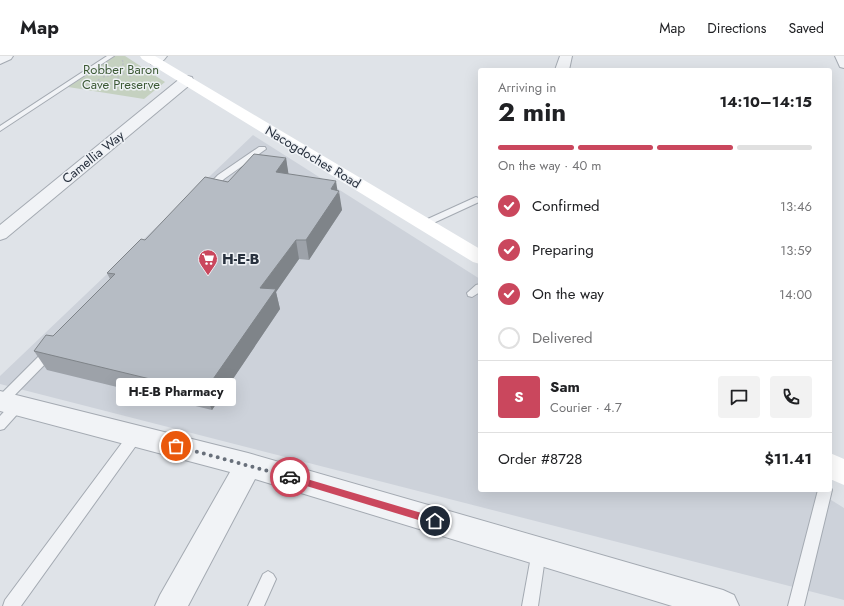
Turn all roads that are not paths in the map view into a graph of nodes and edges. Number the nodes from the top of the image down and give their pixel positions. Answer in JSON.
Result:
{"nodes":[{"id":1,"x":7,"y":56,"type":"edge"},
{"id":2,"x":111,"y":56,"type":"edge"},
{"id":3,"x":566,"y":56,"type":"edge"},
{"id":4,"x":841,"y":56,"type":"edge"},
{"id":5,"x":154,"y":58,"type":"edge"},
{"id":6,"x":0,"y":60,"type":"edge"},
{"id":7,"x":844,"y":64,"type":"edge"},
{"id":8,"x":563,"y":68,"type":"edge"},
{"id":9,"x":187,"y":80,"type":"junction"},
{"id":10,"x":0,"y":129,"type":"edge"},
{"id":11,"x":262,"y":149,"type":"dead end"},
{"id":12,"x":199,"y":199,"type":"edge"},
{"id":13,"x":476,"y":200,"type":"dead end"},
{"id":14,"x":424,"y":224,"type":"junction"},
{"id":15,"x":0,"y":234,"type":"edge"},
{"id":16,"x":478,"y":257,"type":"edge"},
{"id":17,"x":57,"y":345,"type":"edge"},
{"id":18,"x":5,"y":408,"type":"edge"},
{"id":19,"x":135,"y":436,"type":"junction"},
{"id":20,"x":248,"y":465,"type":"junction"},
{"id":21,"x":827,"y":492,"type":"edge"},
{"id":22,"x":539,"y":551,"type":"junction"},
{"id":23,"x":268,"y":579,"type":"dead end"},
{"id":24,"x":11,"y":606,"type":"edge"},
{"id":25,"x":171,"y":606,"type":"edge"},
{"id":26,"x":256,"y":606,"type":"edge"},
{"id":27,"x":530,"y":606,"type":"edge"},
{"id":28,"x":723,"y":606,"type":"edge"},
{"id":29,"x":796,"y":606,"type":"edge"}],
"edges":[{"from":1,"to":6,"type":"street"},
{"from":2,"to":10,"type":"lane"},
{"from":3,"to":8,"type":"street"},
{"from":4,"to":7,"type":"street"},
{"from":5,"to":9,"type":"main road","name":"Nacogdoches Road"},
{"from":9,"to":14,"type":"main road","name":"Nacogdoches Road"},
{"from":9,"to":15,"type":"street","name":"Camellia Way"},
{"from":11,"to":12,"type":"lane"},
{"from":13,"to":14,"type":"lane"},
{"from":14,"to":16,"type":"main road","name":"Nacogdoches Road"},
{"from":17,"to":18,"type":"lane"},
{"from":18,"to":19,"type":"street"},
{"from":19,"to":20,"type":"street"},
{"from":19,"to":24,"type":"lane"},
{"from":20,"to":22,"type":"street"},
{"from":20,"to":25,"type":"street"},
{"from":21,"to":29,"type":"lane"},
{"from":22,"to":27,"type":"lane"},
{"from":22,"to":28,"type":"street"},
{"from":23,"to":26,"type":"lane"}]}
